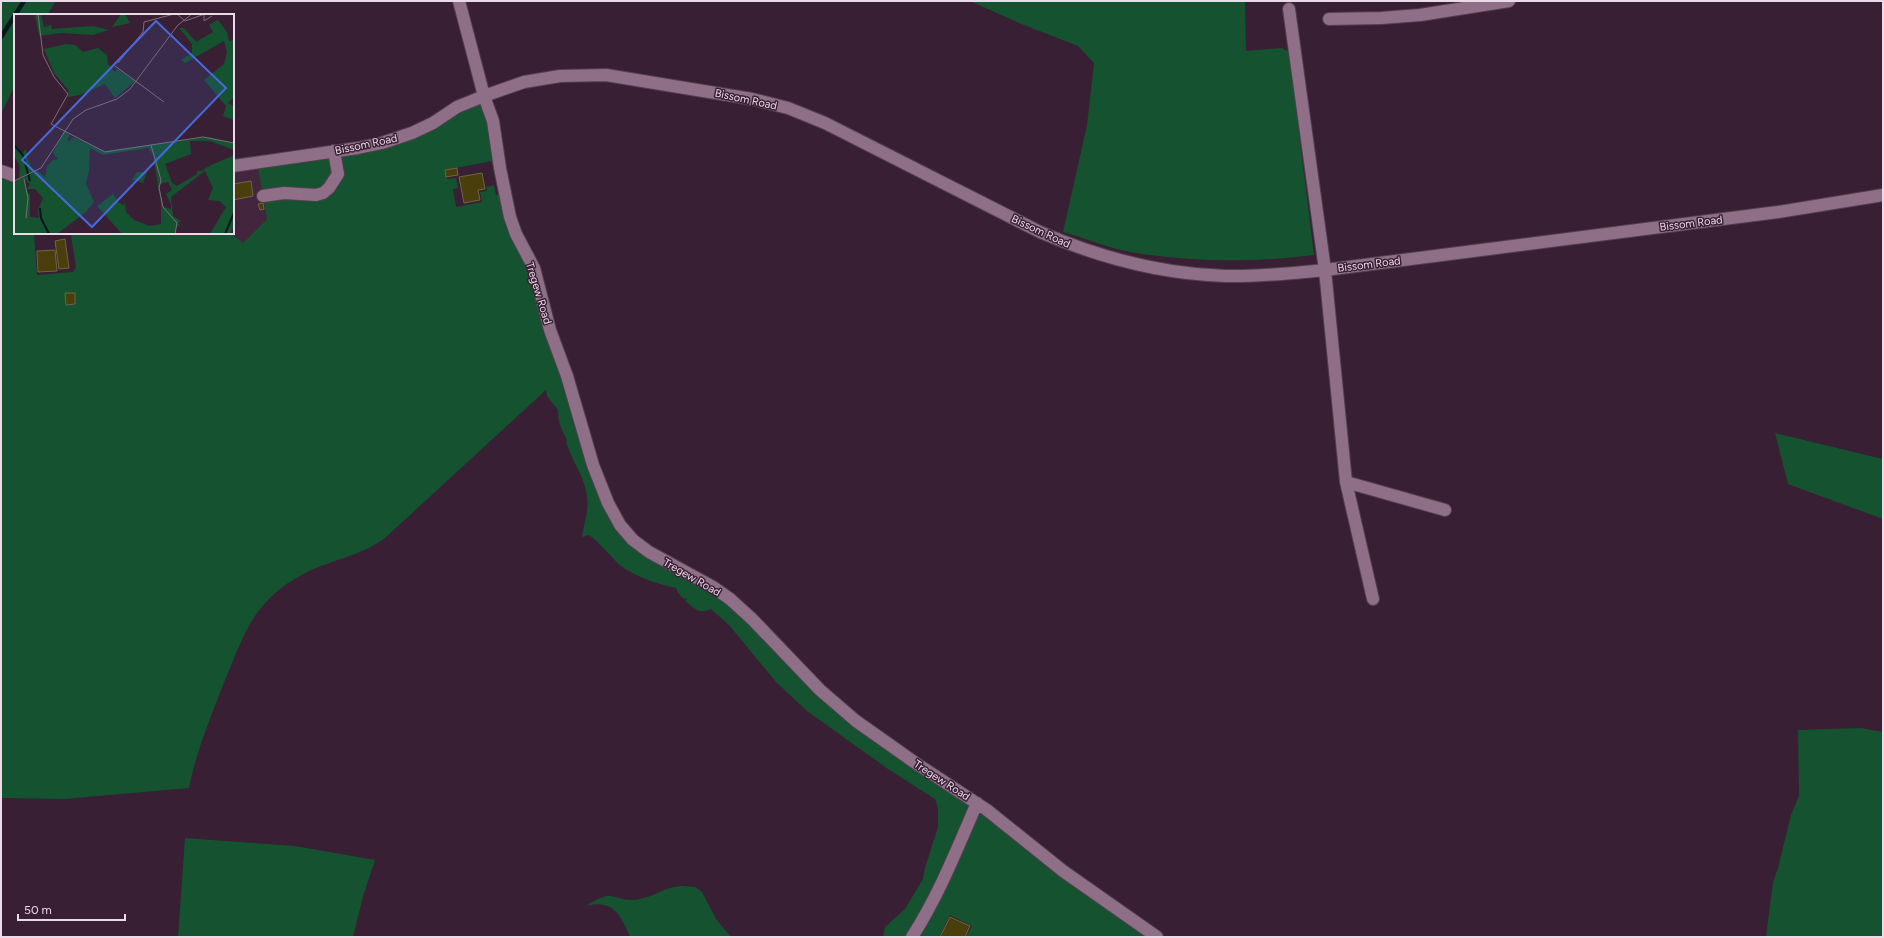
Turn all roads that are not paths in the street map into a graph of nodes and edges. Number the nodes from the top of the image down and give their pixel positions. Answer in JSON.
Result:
{"nodes":[{"id":1,"x":459,"y":1,"type":"edge"},
{"id":2,"x":1509,"y":1,"type":"edge"},
{"id":3,"x":1289,"y":9,"type":"dead end"},
{"id":4,"x":1329,"y":19,"type":"dead end"},
{"id":5,"x":484,"y":96,"type":"junction"},
{"id":6,"x":334,"y":151,"type":"junction"},
{"id":7,"x":234,"y":166,"type":"edge"},
{"id":8,"x":1,"y":171,"type":"edge"},
{"id":9,"x":14,"y":176,"type":"edge"},
{"id":10,"x":1883,"y":195,"type":"edge"},
{"id":11,"x":263,"y":196,"type":"dead end"},
{"id":12,"x":1324,"y":270,"type":"junction"},
{"id":13,"x":1346,"y":482,"type":"junction"},
{"id":14,"x":1445,"y":510,"type":"dead end"},
{"id":15,"x":1373,"y":599,"type":"dead end"},
{"id":16,"x":977,"y":803,"type":"junction"},
{"id":17,"x":912,"y":937,"type":"edge"},
{"id":18,"x":1157,"y":937,"type":"edge"}],
"edges":[{"from":1,"to":5,"type":"street","name":"Tregew Road"},
{"from":2,"to":4,"type":"street"},
{"from":3,"to":12,"type":"street"},
{"from":5,"to":6,"type":"street","name":"Bissom Road"},
{"from":5,"to":12,"type":"street","name":"Bissom Road"},
{"from":5,"to":16,"type":"street","name":"Tregew Road"},
{"from":6,"to":7,"type":"street","name":"Bissom Road"},
{"from":6,"to":11,"type":"street"},
{"from":8,"to":9,"type":"street"},
{"from":10,"to":12,"type":"street","name":"Bissom Road"},
{"from":12,"to":13,"type":"street"},
{"from":13,"to":14,"type":"street"},
{"from":13,"to":15,"type":"street"},
{"from":16,"to":17,"type":"street"},
{"from":16,"to":18,"type":"street","name":"Tregew Road"}]}
